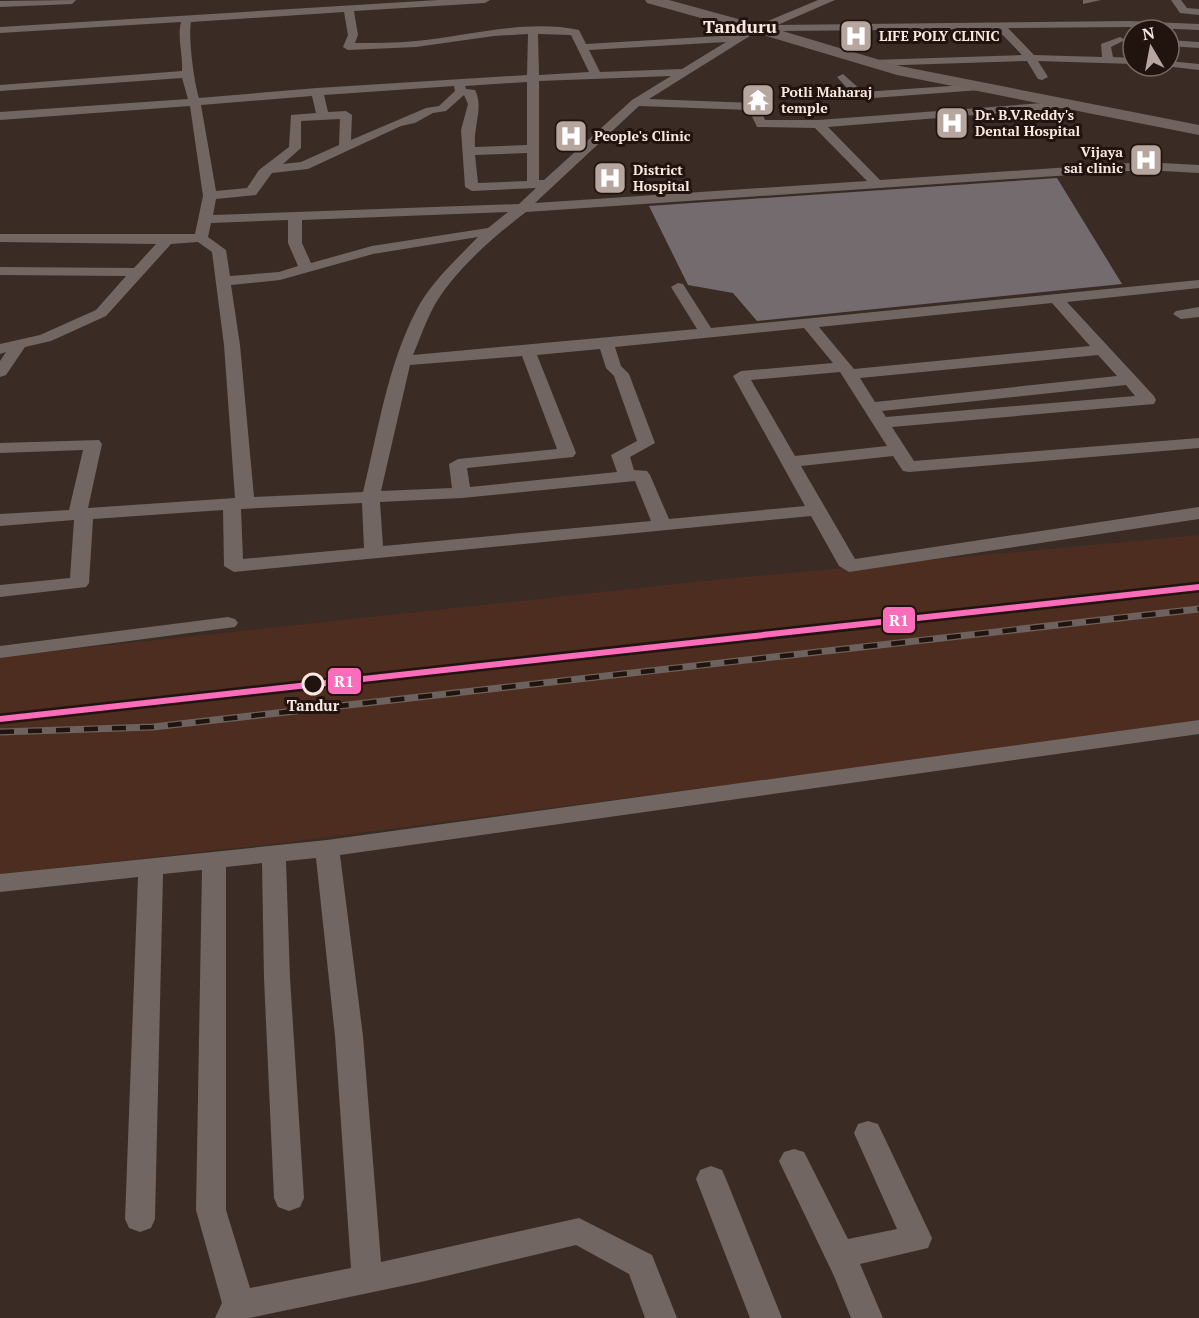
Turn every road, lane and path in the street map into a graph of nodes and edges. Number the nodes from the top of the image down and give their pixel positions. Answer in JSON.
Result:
{"nodes":[{"id":1,"x":250,"y":0,"type":"edge"},
{"id":2,"x":485,"y":0,"type":"edge"},
{"id":3,"x":652,"y":0,"type":"edge"},
{"id":4,"x":814,"y":0,"type":"edge"},
{"id":5,"x":829,"y":0,"type":"edge"},
{"id":6,"x":1176,"y":0,"type":"edge"},
{"id":7,"x":72,"y":1,"type":"edge"},
{"id":8,"x":0,"y":4,"type":"edge"},
{"id":9,"x":348,"y":9,"type":"junction"},
{"id":10,"x":801,"y":10,"type":"junction"},
{"id":11,"x":1199,"y":12,"type":"edge"},
{"id":12,"x":251,"y":15,"type":"junction"},
{"id":13,"x":187,"y":19,"type":"junction"},
{"id":14,"x":1118,"y":24,"type":"junction"},
{"id":15,"x":64,"y":26,"type":"junction"},
{"id":16,"x":1000,"y":26,"type":"junction"},
{"id":17,"x":1199,"y":27,"type":"edge"},
{"id":18,"x":771,"y":28,"type":"junction"},
{"id":19,"x":1,"y":31,"type":"edge"},
{"id":20,"x":533,"y":31,"type":"junction"},
{"id":21,"x":745,"y":31,"type":"junction"},
{"id":22,"x":1120,"y":40,"type":"joint"},
{"id":23,"x":1181,"y":44,"type":"edge"},
{"id":24,"x":1199,"y":45,"type":"edge"},
{"id":25,"x":582,"y":47,"type":"junction"},
{"id":26,"x":1031,"y":58,"type":"junction"},
{"id":27,"x":1108,"y":59,"type":"junction"},
{"id":28,"x":1121,"y":60,"type":"edge"},
{"id":29,"x":872,"y":63,"type":"junction"},
{"id":30,"x":1181,"y":65,"type":"edge"},
{"id":31,"x":1199,"y":67,"type":"edge"},
{"id":32,"x":685,"y":72,"type":"junction"},
{"id":33,"x":188,"y":74,"type":"junction"},
{"id":34,"x":596,"y":74,"type":"junction"},
{"id":35,"x":533,"y":77,"type":"junction"},
{"id":36,"x":843,"y":77,"type":"dead end"},
{"id":37,"x":1042,"y":77,"type":"dead end"},
{"id":38,"x":460,"y":87,"type":"junction"},
{"id":39,"x":980,"y":87,"type":"junction"},
{"id":40,"x":0,"y":88,"type":"edge"},
{"id":41,"x":317,"y":91,"type":"junction"},
{"id":42,"x":195,"y":102,"type":"junction"},
{"id":43,"x":636,"y":102,"type":"junction"},
{"id":44,"x":1070,"y":105,"type":"junction"},
{"id":45,"x":323,"y":116,"type":"junction"},
{"id":46,"x":818,"y":124,"type":"junction"},
{"id":47,"x":0,"y":125,"type":"edge"},
{"id":48,"x":1199,"y":130,"type":"edge"},
{"id":49,"x":345,"y":144,"type":"junction"},
{"id":50,"x":533,"y":149,"type":"junction"},
{"id":51,"x":469,"y":151,"type":"junction"},
{"id":52,"x":269,"y":169,"type":"junction"},
{"id":53,"x":1199,"y":169,"type":"edge"},
{"id":54,"x":876,"y":183,"type":"junction"},
{"id":55,"x":540,"y":184,"type":"junction"},
{"id":56,"x":210,"y":196,"type":"junction"},
{"id":57,"x":521,"y":208,"type":"junction"},
{"id":58,"x":295,"y":216,"type":"junction"},
{"id":59,"x":207,"y":219,"type":"junction"},
{"id":60,"x":492,"y":231,"type":"junction"},
{"id":61,"x":0,"y":238,"type":"edge"},
{"id":62,"x":201,"y":238,"type":"junction"},
{"id":63,"x":167,"y":240,"type":"junction"},
{"id":64,"x":306,"y":268,"type":"junction"},
{"id":65,"x":0,"y":271,"type":"edge"},
{"id":66,"x":138,"y":272,"type":"junction"},
{"id":67,"x":223,"y":281,"type":"junction"},
{"id":68,"x":1199,"y":284,"type":"edge"},
{"id":69,"x":678,"y":286,"type":"dead end"},
{"id":70,"x":1056,"y":298,"type":"junction"},
{"id":71,"x":1199,"y":312,"type":"edge"},
{"id":72,"x":1181,"y":314,"type":"dead end"},
{"id":73,"x":808,"y":323,"type":"junction"},
{"id":74,"x":706,"y":332,"type":"junction"},
{"id":75,"x":606,"y":342,"type":"junction"},
{"id":76,"x":20,"y":344,"type":"junction"},
{"id":77,"x":0,"y":349,"type":"edge"},
{"id":78,"x":1102,"y":350,"type":"junction"},
{"id":79,"x":528,"y":351,"type":"junction"},
{"id":80,"x":403,"y":361,"type":"junction"},
{"id":81,"x":847,"y":370,"type":"junction"},
{"id":82,"x":0,"y":372,"type":"edge"},
{"id":83,"x":1130,"y":380,"type":"junction"},
{"id":84,"x":871,"y":407,"type":"junction"},
{"id":85,"x":881,"y":423,"type":"junction"},
{"id":86,"x":1199,"y":443,"type":"edge"},
{"id":87,"x":0,"y":448,"type":"edge"},
{"id":88,"x":898,"y":450,"type":"junction"},
{"id":89,"x":788,"y":462,"type":"junction"},
{"id":90,"x":627,"y":476,"type":"junction"},
{"id":91,"x":462,"y":494,"type":"junction"},
{"id":92,"x":371,"y":497,"type":"junction"},
{"id":93,"x":238,"y":503,"type":"junction"},
{"id":94,"x":817,"y":510,"type":"junction"},
{"id":95,"x":1199,"y":513,"type":"edge"},
{"id":96,"x":81,"y":514,"type":"junction"},
{"id":97,"x":0,"y":520,"type":"edge"},
{"id":98,"x":662,"y":525,"type":"junction"},
{"id":99,"x":375,"y":548,"type":"junction"},
{"id":100,"x":0,"y":591,"type":"edge"},
{"id":101,"x":228,"y":623,"type":"dead end"},
{"id":102,"x":0,"y":652,"type":"edge"},
{"id":103,"x":1199,"y":727,"type":"edge"},
{"id":104,"x":327,"y":848,"type":"junction"},
{"id":105,"x":274,"y":854,"type":"junction"},
{"id":106,"x":214,"y":860,"type":"junction"},
{"id":107,"x":151,"y":867,"type":"junction"},
{"id":108,"x":0,"y":883,"type":"edge"},
{"id":109,"x":868,"y":1133,"type":"dead end"},
{"id":110,"x":794,"y":1161,"type":"dead end"},
{"id":111,"x":711,"y":1179,"type":"dead end"},
{"id":112,"x":289,"y":1198,"type":"dead end"},
{"id":113,"x":140,"y":1219,"type":"dead end"},
{"id":114,"x":840,"y":1255,"type":"junction"},
{"id":115,"x":367,"y":1279,"type":"junction"},
{"id":116,"x":235,"y":1311,"type":"edge"},
{"id":117,"x":661,"y":1318,"type":"edge"},
{"id":118,"x":766,"y":1318,"type":"edge"},
{"id":119,"x":867,"y":1318,"type":"edge"}],
"edges":[{"from":1,"to":12,"type":"street"},
{"from":2,"to":9,"type":"street"},
{"from":3,"to":21,"type":"highway"},
{"from":4,"to":10,"type":"main road"},
{"from":5,"to":10,"type":"main road"},
{"from":6,"to":11,"type":"street"},
{"from":7,"to":8,"type":"street"},
{"from":7,"to":15,"type":"street"},
{"from":9,"to":12,"type":"street"},
{"from":9,"to":20,"type":"street"},
{"from":10,"to":18,"type":"main road"},
{"from":12,"to":13,"type":"street"},
{"from":13,"to":15,"type":"street"},
{"from":13,"to":33,"type":"street"},
{"from":14,"to":16,"type":"street"},
{"from":14,"to":17,"type":"street"},
{"from":14,"to":22,"type":"street"},
{"from":15,"to":19,"type":"street"},
{"from":16,"to":18,"type":"street"},
{"from":16,"to":26,"type":"street"},
{"from":18,"to":21,"type":"highway"},
{"from":18,"to":29,"type":"highway"},
{"from":20,"to":25,"type":"street"},
{"from":20,"to":35,"type":"street"},
{"from":21,"to":25,"type":"street"},
{"from":21,"to":32,"type":"street"},
{"from":22,"to":27,"type":"street"},
{"from":23,"to":24,"type":"street"},
{"from":25,"to":34,"type":"street"},
{"from":26,"to":27,"type":"street"},
{"from":26,"to":29,"type":"street"},
{"from":26,"to":37,"type":"street"},
{"from":27,"to":28,"type":"street"},
{"from":29,"to":39,"type":"highway"},
{"from":30,"to":31,"type":"street"},
{"from":32,"to":34,"type":"street"},
{"from":32,"to":43,"type":"street"},
{"from":33,"to":40,"type":"street"},
{"from":33,"to":42,"type":"street"},
{"from":34,"to":35,"type":"street"},
{"from":35,"to":38,"type":"street"},
{"from":35,"to":50,"type":"street"},
{"from":36,"to":39,"type":"street"},
{"from":38,"to":41,"type":"street"},
{"from":38,"to":49,"type":"street"},
{"from":38,"to":51,"type":"street"},
{"from":39,"to":44,"type":"highway"},
{"from":41,"to":42,"type":"street"},
{"from":41,"to":45,"type":"street"},
{"from":42,"to":47,"type":"street"},
{"from":42,"to":56,"type":"street"},
{"from":43,"to":46,"type":"street"},
{"from":43,"to":55,"type":"street"},
{"from":44,"to":46,"type":"street"},
{"from":44,"to":48,"type":"highway"},
{"from":45,"to":49,"type":"street"},
{"from":45,"to":52,"type":"street"},
{"from":46,"to":54,"type":"street"},
{"from":49,"to":52,"type":"street"},
{"from":50,"to":51,"type":"street"},
{"from":50,"to":55,"type":"street"},
{"from":51,"to":55,"type":"street"},
{"from":52,"to":56,"type":"street"},
{"from":53,"to":54,"type":"street"},
{"from":54,"to":57,"type":"street"},
{"from":55,"to":57,"type":"street"},
{"from":56,"to":59,"type":"street"},
{"from":57,"to":58,"type":"street"},
{"from":57,"to":60,"type":"street"},
{"from":58,"to":59,"type":"street"},
{"from":58,"to":64,"type":"street"},
{"from":59,"to":62,"type":"street"},
{"from":60,"to":64,"type":"street"},
{"from":60,"to":80,"type":"street"},
{"from":61,"to":63,"type":"street"},
{"from":62,"to":63,"type":"street"},
{"from":62,"to":67,"type":"street"},
{"from":63,"to":66,"type":"street"},
{"from":64,"to":67,"type":"street"},
{"from":65,"to":66,"type":"street"},
{"from":66,"to":76,"type":"street"},
{"from":67,"to":93,"type":"street"},
{"from":68,"to":70,"type":"street"},
{"from":69,"to":74,"type":"street"},
{"from":70,"to":73,"type":"street"},
{"from":70,"to":78,"type":"street"},
{"from":71,"to":72,"type":"street"},
{"from":73,"to":74,"type":"street"},
{"from":73,"to":81,"type":"street"},
{"from":74,"to":75,"type":"street"},
{"from":75,"to":79,"type":"street"},
{"from":75,"to":90,"type":"street"},
{"from":76,"to":77,"type":"street"},
{"from":76,"to":82,"type":"street"},
{"from":78,"to":81,"type":"street"},
{"from":78,"to":83,"type":"street"},
{"from":79,"to":80,"type":"street"},
{"from":79,"to":91,"type":"street"},
{"from":80,"to":92,"type":"street"},
{"from":81,"to":84,"type":"street"},
{"from":81,"to":89,"type":"street"},
{"from":83,"to":84,"type":"street"},
{"from":83,"to":85,"type":"street"},
{"from":84,"to":85,"type":"street"},
{"from":85,"to":88,"type":"street"},
{"from":86,"to":88,"type":"street"},
{"from":87,"to":96,"type":"street"},
{"from":88,"to":89,"type":"street"},
{"from":89,"to":94,"type":"street"},
{"from":90,"to":91,"type":"street"},
{"from":90,"to":98,"type":"street"},
{"from":91,"to":92,"type":"street"},
{"from":92,"to":93,"type":"street"},
{"from":92,"to":99,"type":"street"},
{"from":93,"to":96,"type":"street"},
{"from":93,"to":99,"type":"street"},
{"from":94,"to":95,"type":"street"},
{"from":94,"to":98,"type":"street"},
{"from":96,"to":97,"type":"street"},
{"from":96,"to":100,"type":"street"},
{"from":98,"to":99,"type":"street"},
{"from":101,"to":102,"type":"street"},
{"from":103,"to":104,"type":"street"},
{"from":104,"to":105,"type":"street"},
{"from":104,"to":115,"type":"street"},
{"from":105,"to":106,"type":"street"},
{"from":105,"to":112,"type":"street"},
{"from":106,"to":107,"type":"street"},
{"from":106,"to":116,"type":"street"},
{"from":107,"to":108,"type":"street"},
{"from":107,"to":113,"type":"street"},
{"from":109,"to":114,"type":"street"},
{"from":110,"to":114,"type":"street"},
{"from":111,"to":118,"type":"street"},
{"from":114,"to":119,"type":"street"},
{"from":115,"to":116,"type":"street"},
{"from":115,"to":117,"type":"street"}]}
